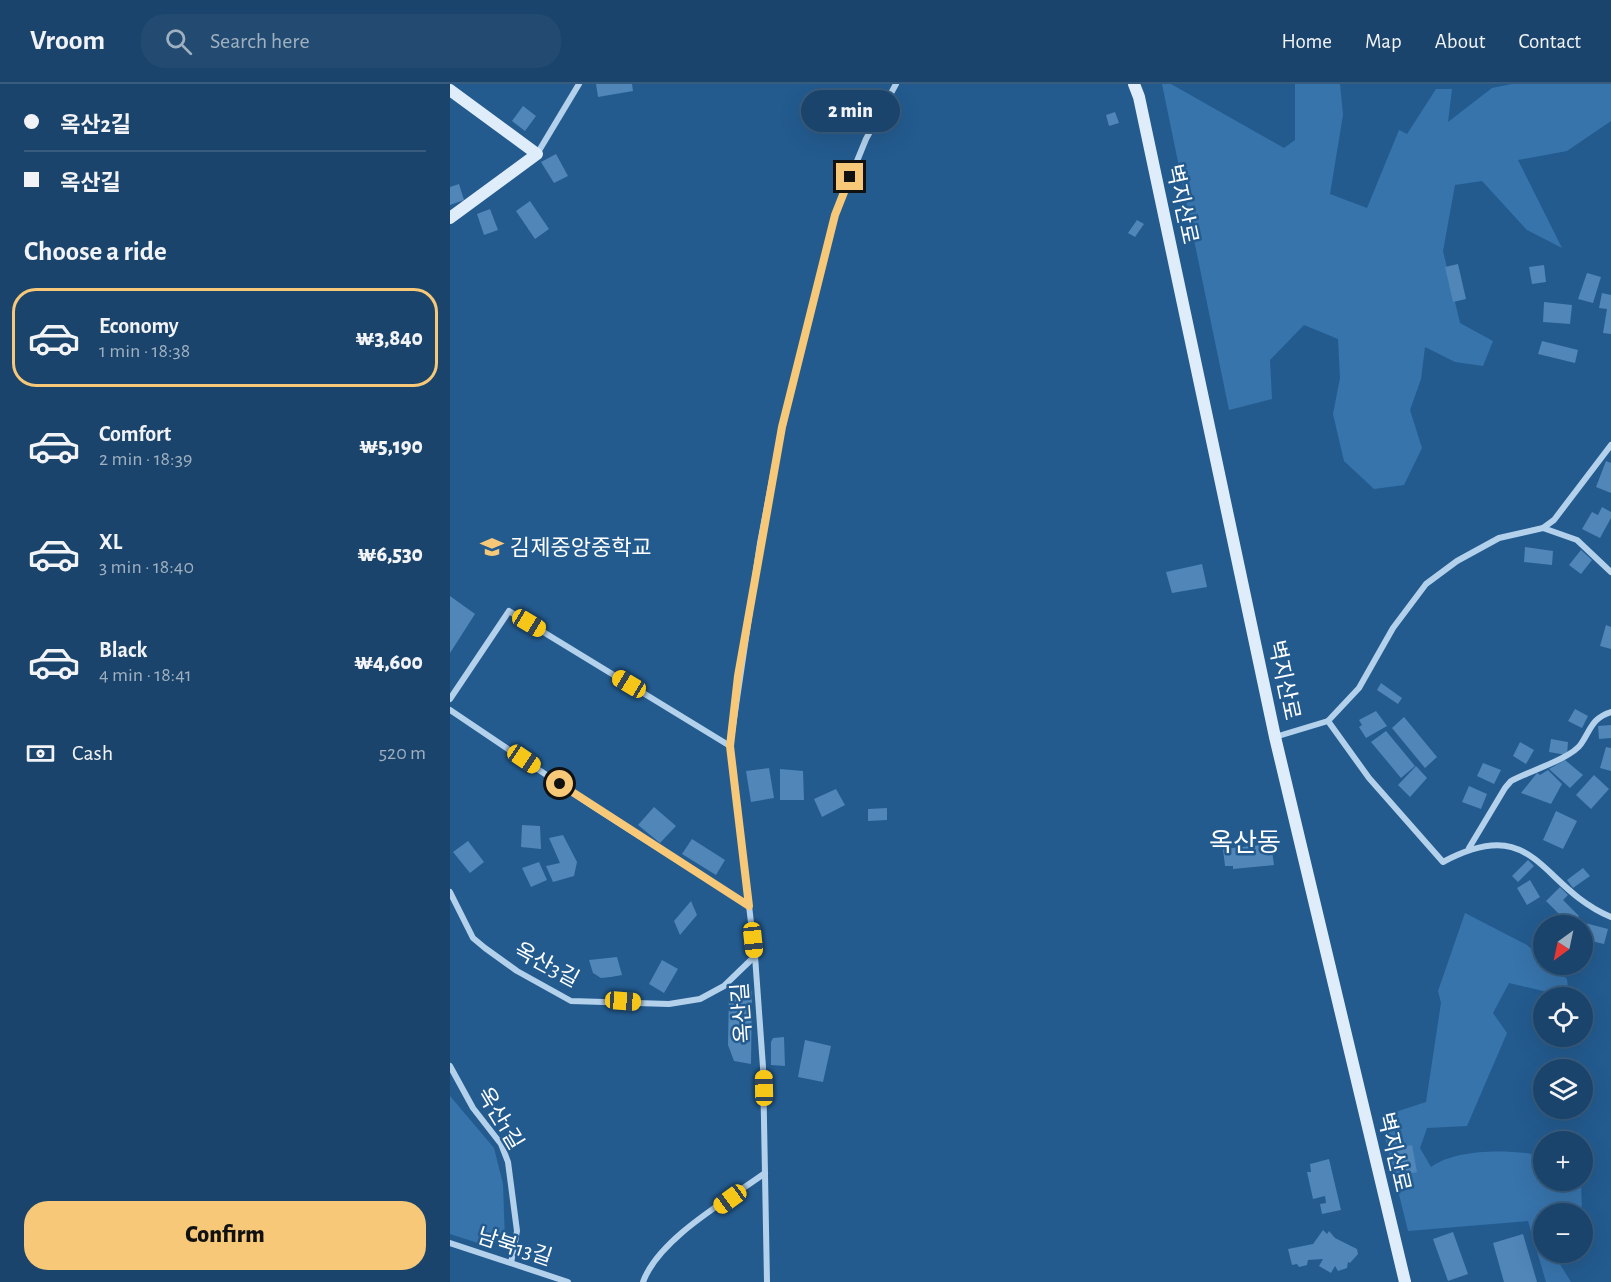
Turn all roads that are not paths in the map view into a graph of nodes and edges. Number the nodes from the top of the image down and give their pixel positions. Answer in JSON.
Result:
{"nodes":[{"id":1,"x":579,"y":84,"type":"edge"},
{"id":2,"x":896,"y":84,"type":"edge"},
{"id":3,"x":1134,"y":84,"type":"edge"},
{"id":4,"x":450,"y":90,"type":"edge"},
{"id":5,"x":537,"y":154,"type":"junction"},
{"id":6,"x":450,"y":218,"type":"edge"},
{"id":7,"x":1611,"y":445,"type":"edge"},
{"id":8,"x":1544,"y":528,"type":"junction"},
{"id":9,"x":1611,"y":572,"type":"edge"},
{"id":10,"x":450,"y":699,"type":"edge"},
{"id":11,"x":450,"y":710,"type":"edge"},
{"id":12,"x":1611,"y":712,"type":"edge"},
{"id":13,"x":1328,"y":721,"type":"junction"},
{"id":14,"x":1275,"y":737,"type":"junction"},
{"id":15,"x":730,"y":746,"type":"junction"},
{"id":16,"x":1469,"y":848,"type":"junction"},
{"id":17,"x":450,"y":892,"type":"edge"},
{"id":18,"x":749,"y":906,"type":"junction"},
{"id":19,"x":1611,"y":917,"type":"edge"},
{"id":20,"x":754,"y":956,"type":"junction"},
{"id":21,"x":450,"y":1066,"type":"edge"},
{"id":22,"x":765,"y":1173,"type":"junction"},
{"id":23,"x":450,"y":1243,"type":"edge"},
{"id":24,"x":511,"y":1263,"type":"junction"},
{"id":25,"x":568,"y":1282,"type":"edge"},
{"id":26,"x":643,"y":1282,"type":"edge"},
{"id":27,"x":767,"y":1282,"type":"edge"},
{"id":28,"x":1405,"y":1282,"type":"edge"}],
"edges":[{"from":1,"to":5,"type":"street"},
{"from":2,"to":15,"type":"street","name":"옥산길"},
{"from":3,"to":14,"type":"street","name":"벽지산로"},
{"from":4,"to":5,"type":"street"},
{"from":5,"to":6,"type":"street"},
{"from":7,"to":8,"type":"street"},
{"from":8,"to":9,"type":"street"},
{"from":8,"to":13,"type":"street"},
{"from":10,"to":15,"type":"street"},
{"from":11,"to":18,"type":"street"},
{"from":12,"to":16,"type":"street"},
{"from":13,"to":14,"type":"street"},
{"from":13,"to":16,"type":"street"},
{"from":14,"to":28,"type":"street","name":"벽지산로"},
{"from":15,"to":18,"type":"street","name":"옥산길"},
{"from":16,"to":19,"type":"street"},
{"from":17,"to":20,"type":"street","name":"옥산3길"},
{"from":18,"to":20,"type":"street","name":"옥산길"},
{"from":20,"to":22,"type":"street","name":"옥산길"},
{"from":21,"to":24,"type":"street","name":"옥산1길"},
{"from":22,"to":26,"type":"street"},
{"from":22,"to":27,"type":"street","name":"옥산길"},
{"from":23,"to":24,"type":"street","name":"남북13길"},
{"from":24,"to":25,"type":"street","name":"남북13길"}]}
